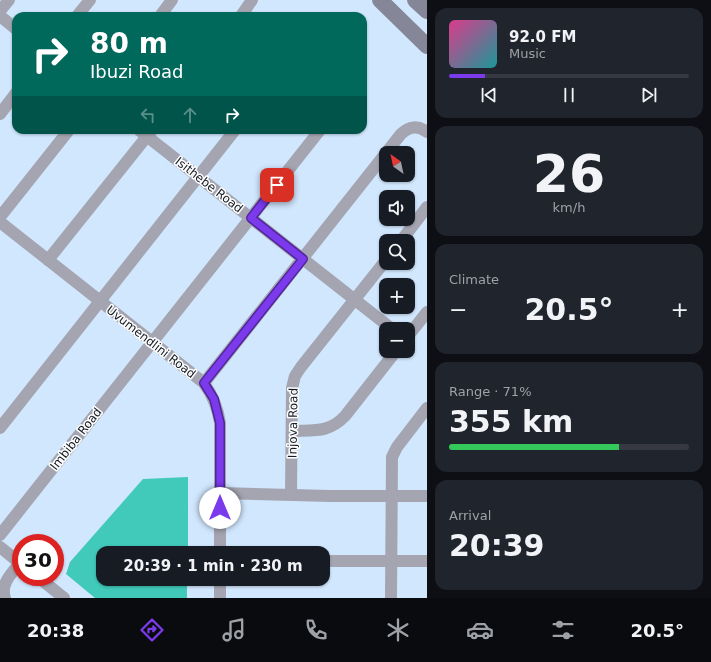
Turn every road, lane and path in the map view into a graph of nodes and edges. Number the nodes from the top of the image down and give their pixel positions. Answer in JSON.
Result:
{"nodes":[{"id":1,"x":9,"y":0,"type":"edge"},
{"id":2,"x":90,"y":0,"type":"edge"},
{"id":3,"x":172,"y":0,"type":"edge"},
{"id":4,"x":252,"y":0,"type":"edge"},
{"id":5,"x":380,"y":0,"type":"edge"},
{"id":6,"x":416,"y":0,"type":"edge"},
{"id":7,"x":0,"y":11,"type":"edge"},
{"id":8,"x":427,"y":11,"type":"edge"},
{"id":9,"x":80,"y":12,"type":"edge"},
{"id":10,"x":163,"y":12,"type":"edge"},
{"id":11,"x":244,"y":12,"type":"edge"},
{"id":12,"x":0,"y":16,"type":"edge"},
{"id":13,"x":12,"y":26,"type":"edge"},
{"id":14,"x":427,"y":46,"type":"edge"},
{"id":15,"x":12,"y":98,"type":"edge"},
{"id":16,"x":0,"y":114,"type":"edge"},
{"id":17,"x":427,"y":132,"type":"edge"},
{"id":18,"x":67,"y":134,"type":"edge"},
{"id":19,"x":144,"y":134,"type":"edge"},
{"id":20,"x":148,"y":134,"type":"edge"},
{"id":21,"x":233,"y":134,"type":"edge"},
{"id":22,"x":317,"y":134,"type":"edge"},
{"id":23,"x":199,"y":177,"type":"junction"},
{"id":24,"x":427,"y":207,"type":"edge"},
{"id":25,"x":0,"y":217,"type":"edge"},
{"id":26,"x":251,"y":218,"type":"junction"},
{"id":27,"x":0,"y":222,"type":"edge"},
{"id":28,"x":406,"y":234,"type":"edge"},
{"id":29,"x":303,"y":259,"type":"junction"},
{"id":30,"x":48,"y":260,"type":"junction"},
{"id":31,"x":379,"y":269,"type":"edge"},
{"id":32,"x":355,"y":300,"type":"junction"},
{"id":33,"x":100,"y":301,"type":"junction"},
{"id":34,"x":427,"y":312,"type":"edge"},
{"id":35,"x":383,"y":322,"type":"edge"},
{"id":36,"x":415,"y":327,"type":"edge"},
{"id":37,"x":152,"y":342,"type":"junction"},
{"id":38,"x":390,"y":358,"type":"edge"},
{"id":39,"x":204,"y":383,"type":"junction"},
{"id":40,"x":427,"y":408,"type":"edge"},
{"id":41,"x":0,"y":428,"type":"edge"},
{"id":42,"x":293,"y":431,"type":"junction"},
{"id":43,"x":220,"y":493,"type":"junction"},
{"id":44,"x":291,"y":495,"type":"junction"},
{"id":45,"x":392,"y":496,"type":"junction"},
{"id":46,"x":427,"y":496,"type":"edge"},
{"id":47,"x":0,"y":535,"type":"edge"},
{"id":48,"x":220,"y":546,"type":"edge"},
{"id":49,"x":0,"y":547,"type":"edge"},
{"id":50,"x":12,"y":557,"type":"edge"},
{"id":51,"x":330,"y":561,"type":"edge"},
{"id":52,"x":392,"y":561,"type":"junction"},
{"id":53,"x":427,"y":561,"type":"edge"},
{"id":54,"x":12,"y":573,"type":"edge"},
{"id":55,"x":49,"y":586,"type":"edge"},
{"id":56,"x":220,"y":586,"type":"edge"},
{"id":57,"x":5,"y":598,"type":"edge"},
{"id":58,"x":64,"y":598,"type":"edge"},
{"id":59,"x":220,"y":598,"type":"edge"},
{"id":60,"x":391,"y":598,"type":"edge"}],
"edges":[{"from":1,"to":7,"type":"street"},
{"from":2,"to":9,"type":"street"},
{"from":3,"to":10,"type":"street"},
{"from":4,"to":11,"type":"street"},
{"from":5,"to":14,"type":"main road"},
{"from":6,"to":8,"type":"main road"},
{"from":12,"to":13,"type":"street"},
{"from":15,"to":16,"type":"street"},
{"from":17,"to":29,"type":"street"},
{"from":18,"to":25,"type":"street"},
{"from":19,"to":30,"type":"street"},
{"from":20,"to":23,"type":"street","name":"Isithebe Road"},
{"from":21,"to":23,"type":"street"},
{"from":22,"to":26,"type":"street","name":"Imbiba Road"},
{"from":23,"to":26,"type":"street","name":"Isithebe Road"},
{"from":23,"to":33,"type":"street"},
{"from":24,"to":28,"type":"street"},
{"from":26,"to":29,"type":"street","name":"Isithebe Road"},
{"from":26,"to":37,"type":"street","name":"Imbiba Road"},
{"from":27,"to":30,"type":"street","name":"Uvumendlini Road"},
{"from":29,"to":32,"type":"street","name":"Isithebe Road"},
{"from":29,"to":39,"type":"street"},
{"from":30,"to":33,"type":"street","name":"Uvumendlini Road"},
{"from":31,"to":32,"type":"street","name":"Injova Road"},
{"from":32,"to":35,"type":"street","name":"Isithebe Road"},
{"from":32,"to":42,"type":"street","name":"Injova Road"},
{"from":33,"to":37,"type":"street","name":"Uvumendlini Road"},
{"from":33,"to":41,"type":"street"},
{"from":34,"to":36,"type":"street"},
{"from":37,"to":39,"type":"street","name":"Uvumendlini Road"},
{"from":37,"to":47,"type":"street","name":"Imbiba Road"},
{"from":38,"to":42,"type":"street"},
{"from":39,"to":43,"type":"street","name":"Uvumendlini Road"},
{"from":40,"to":45,"type":"street"},
{"from":42,"to":44,"type":"street","name":"Injova Road"},
{"from":43,"to":44,"type":"street"},
{"from":43,"to":48,"type":"street","name":"Uvumendlini Road"},
{"from":44,"to":45,"type":"street"},
{"from":45,"to":46,"type":"street"},
{"from":45,"to":52,"type":"street"},
{"from":49,"to":50,"type":"street"},
{"from":51,"to":52,"type":"street"},
{"from":52,"to":53,"type":"street"},
{"from":52,"to":60,"type":"street"},
{"from":54,"to":57,"type":"street"},
{"from":55,"to":58,"type":"street"},
{"from":56,"to":59,"type":"street"}]}
